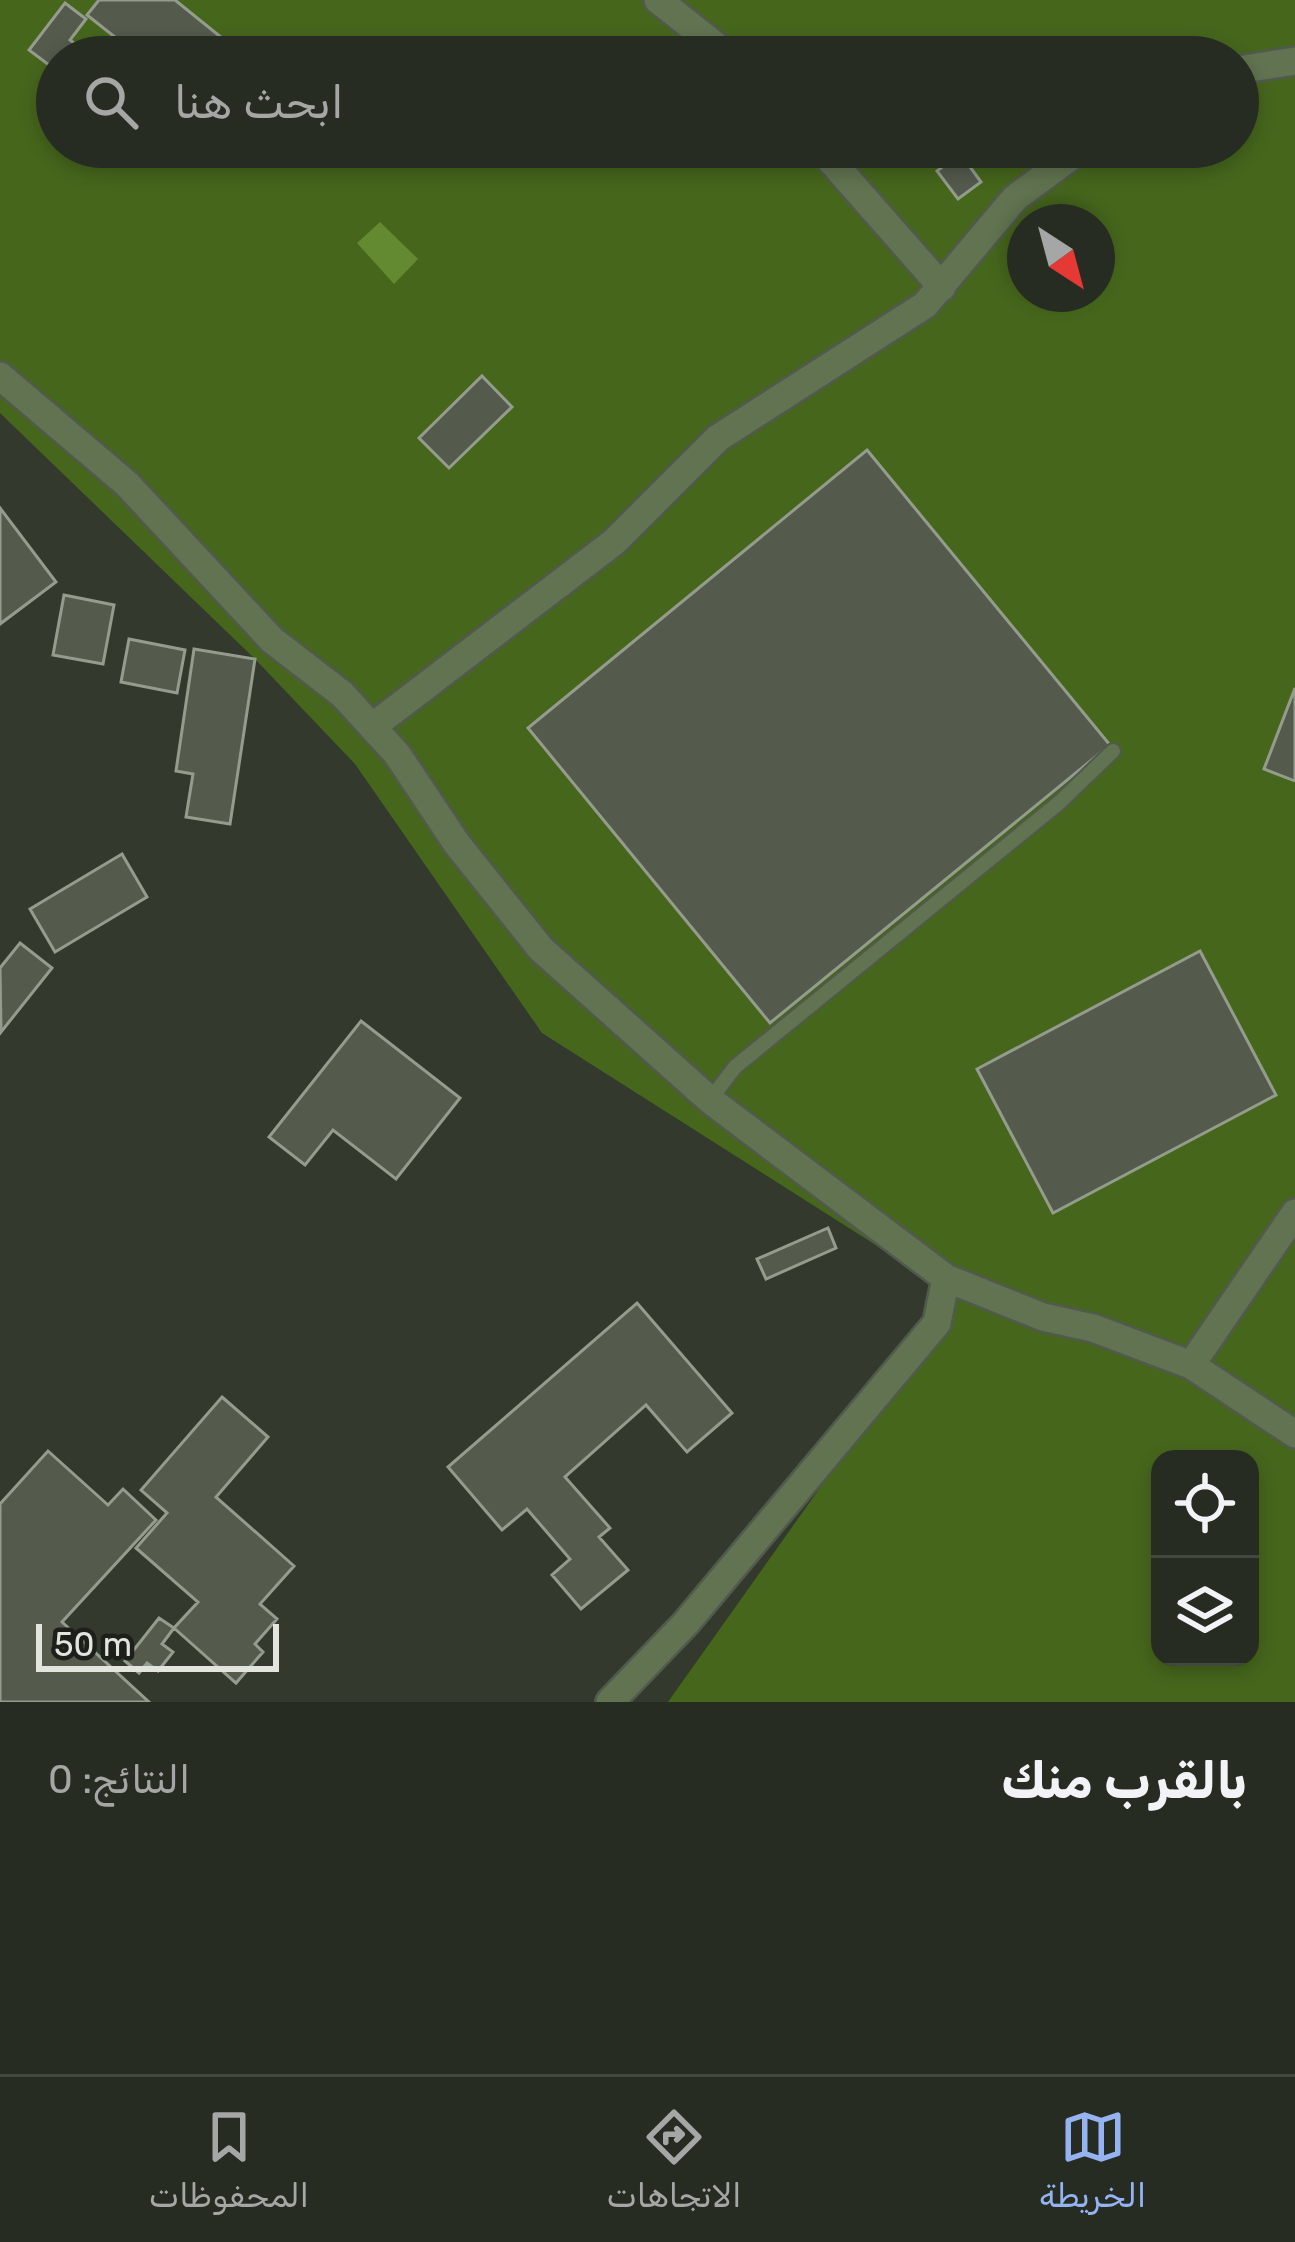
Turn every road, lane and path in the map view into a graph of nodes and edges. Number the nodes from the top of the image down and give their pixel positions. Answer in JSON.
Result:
{"nodes":[{"id":1,"x":658,"y":0,"type":"edge"},
{"id":2,"x":703,"y":36,"type":"edge"},
{"id":3,"x":1295,"y":61,"type":"edge"},
{"id":4,"x":1259,"y":67,"type":"edge"},
{"id":5,"x":837,"y":168,"type":"edge"},
{"id":6,"x":1056,"y":168,"type":"edge"},
{"id":7,"x":942,"y":287,"type":"junction"},
{"id":8,"x":0,"y":376,"type":"edge"},
{"id":9,"x":372,"y":728,"type":"junction"},
{"id":10,"x":1113,"y":751,"type":"dead end"},
{"id":11,"x":710,"y":1100,"type":"junction"},
{"id":12,"x":1295,"y":1213,"type":"edge"},
{"id":13,"x":946,"y":1277,"type":"junction"},
{"id":14,"x":1192,"y":1365,"type":"junction"},
{"id":15,"x":1295,"y":1435,"type":"edge"},
{"id":16,"x":610,"y":1702,"type":"edge"}],
"edges":[{"from":1,"to":2,"type":"street"},
{"from":3,"to":4,"type":"street"},
{"from":5,"to":7,"type":"street"},
{"from":6,"to":7,"type":"street"},
{"from":7,"to":9,"type":"street"},
{"from":8,"to":9,"type":"street"},
{"from":9,"to":11,"type":"street"},
{"from":10,"to":11,"type":"lane"},
{"from":11,"to":13,"type":"street"},
{"from":12,"to":14,"type":"street"},
{"from":13,"to":14,"type":"street"},
{"from":13,"to":16,"type":"street"},
{"from":14,"to":15,"type":"street"}]}
